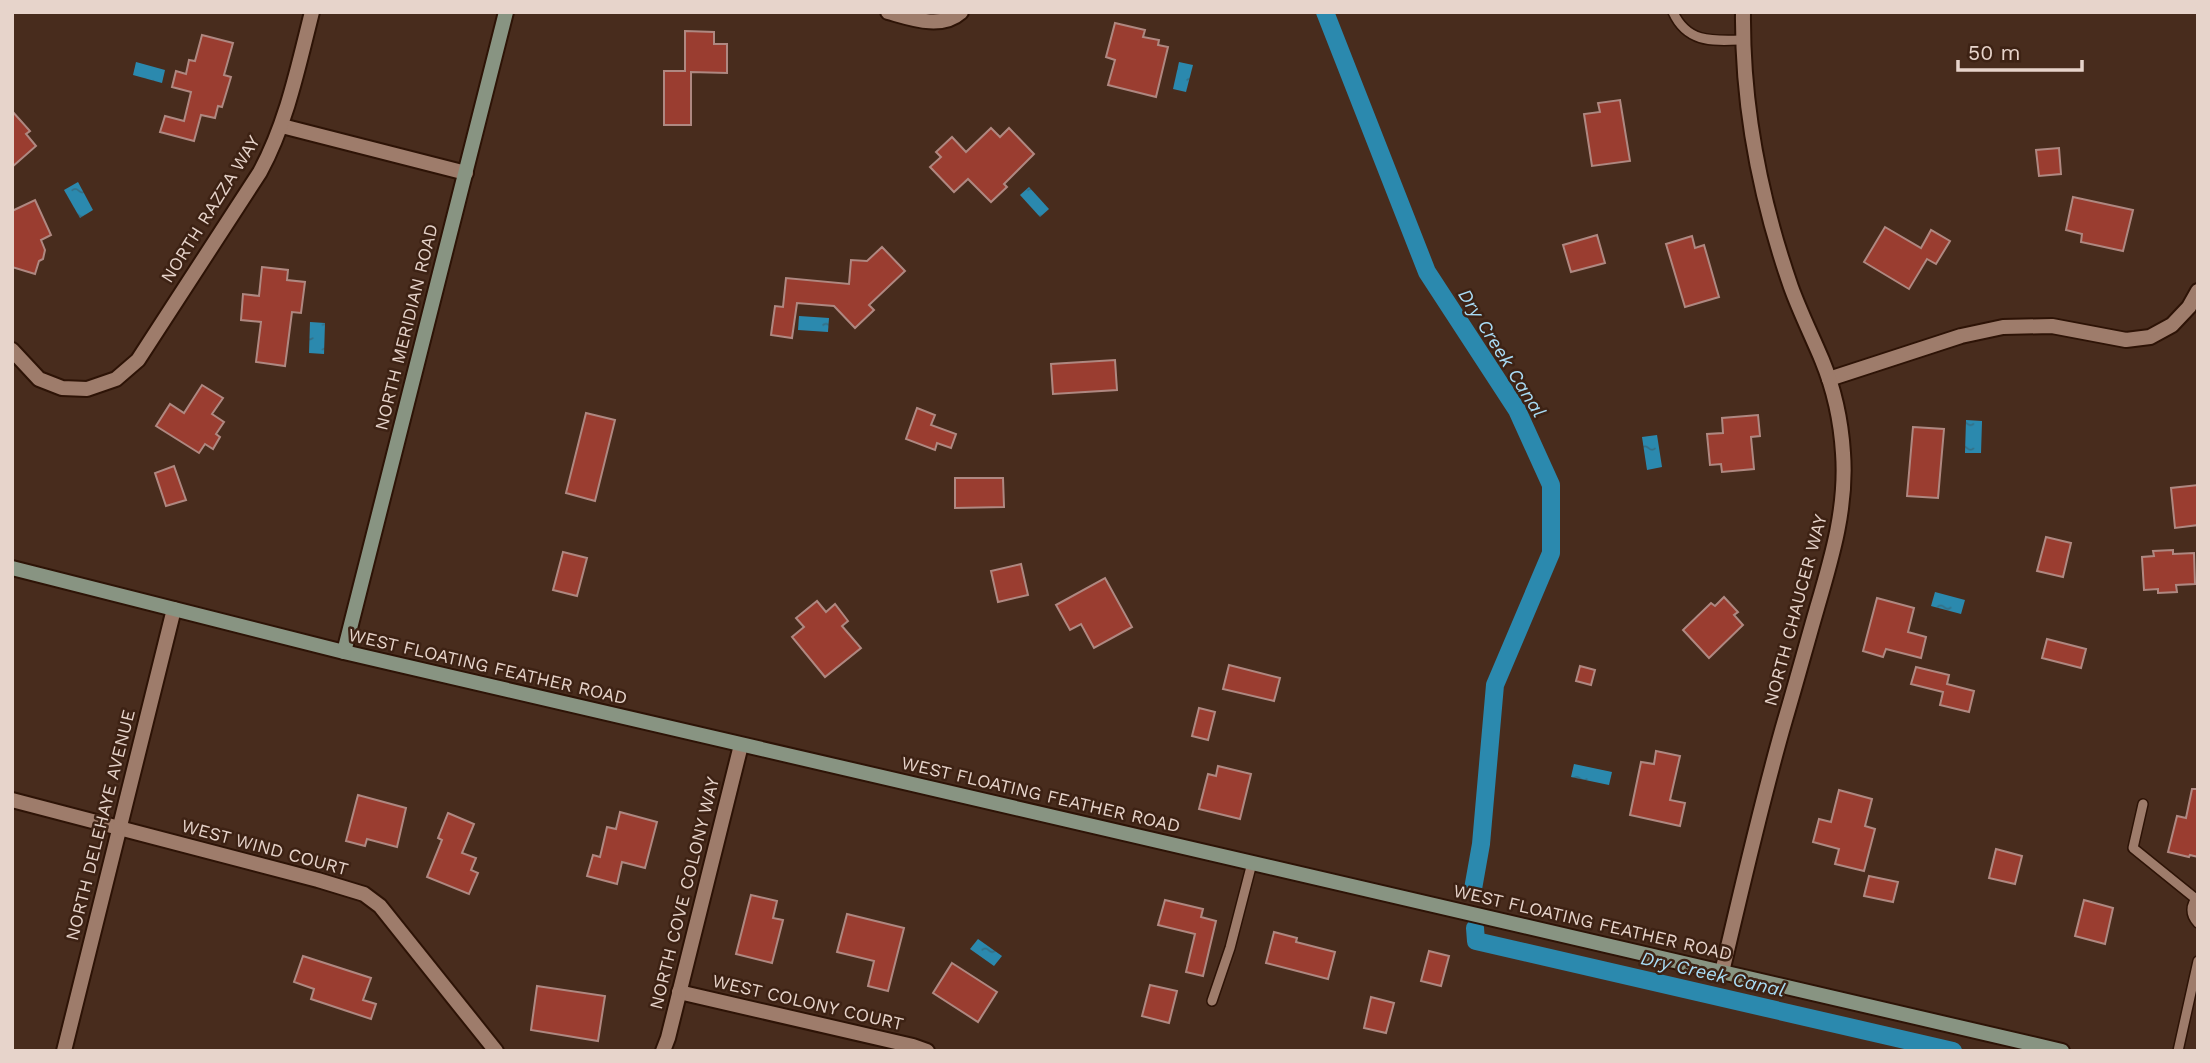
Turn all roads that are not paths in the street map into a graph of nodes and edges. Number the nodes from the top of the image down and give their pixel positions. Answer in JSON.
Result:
{"nodes":[{"id":1,"x":312,"y":12,"type":"edge"},
{"id":2,"x":506,"y":12,"type":"edge"},
{"id":3,"x":888,"y":12,"type":"edge"},
{"id":4,"x":961,"y":12,"type":"edge"},
{"id":5,"x":1672,"y":12,"type":"edge"},
{"id":6,"x":1743,"y":12,"type":"edge"},
{"id":7,"x":1743,"y":40,"type":"junction"},
{"id":8,"x":282,"y":126,"type":"junction"},
{"id":9,"x":466,"y":173,"type":"junction"},
{"id":10,"x":2198,"y":291,"type":"edge"},
{"id":11,"x":12,"y":350,"type":"edge"},
{"id":12,"x":1829,"y":379,"type":"junction"},
{"id":13,"x":12,"y":568,"type":"edge"},
{"id":14,"x":174,"y":609,"type":"junction"},
{"id":15,"x":344,"y":652,"type":"junction"},
{"id":16,"x":741,"y":745,"type":"junction"},
{"id":17,"x":12,"y":800,"type":"edge"},
{"id":18,"x":2143,"y":804,"type":"dead end"},
{"id":19,"x":119,"y":828,"type":"junction"},
{"id":20,"x":1252,"y":863,"type":"junction"},
{"id":21,"x":2197,"y":898,"type":"edge"},
{"id":22,"x":2198,"y":923,"type":"edge"},
{"id":23,"x":2198,"y":961,"type":"edge"},
{"id":24,"x":1722,"y":972,"type":"junction"},
{"id":25,"x":680,"y":992,"type":"junction"},
{"id":26,"x":1212,"y":1001,"type":"dead end"},
{"id":27,"x":64,"y":1051,"type":"edge"},
{"id":28,"x":496,"y":1051,"type":"edge"},
{"id":29,"x":663,"y":1051,"type":"edge"},
{"id":30,"x":927,"y":1051,"type":"edge"},
{"id":31,"x":2062,"y":1051,"type":"edge"},
{"id":32,"x":2178,"y":1051,"type":"edge"}],
"edges":[{"from":1,"to":8,"type":"street","name":"NORTH RAZZA WAY"},
{"from":2,"to":9,"type":"main road","name":"NORTH MERIDIAN ROAD"},
{"from":3,"to":4,"type":"street"},
{"from":5,"to":7,"type":"lane"},
{"from":6,"to":7,"type":"street","name":"NORTH CHAUCER WAY"},
{"from":7,"to":12,"type":"street","name":"NORTH CHAUCER WAY"},
{"from":8,"to":9,"type":"street"},
{"from":8,"to":11,"type":"street","name":"NORTH RAZZA WAY"},
{"from":9,"to":15,"type":"main road","name":"NORTH MERIDIAN ROAD"},
{"from":10,"to":12,"type":"street"},
{"from":12,"to":24,"type":"street","name":"NORTH CHAUCER WAY"},
{"from":13,"to":14,"type":"main road","name":"WEST FLOATING FEATHER ROAD"},
{"from":14,"to":15,"type":"main road","name":"WEST FLOATING FEATHER ROAD"},
{"from":14,"to":19,"type":"street","name":"NORTH DELEHAYE AVENUE"},
{"from":15,"to":16,"type":"main road","name":"WEST FLOATING FEATHER ROAD"},
{"from":16,"to":20,"type":"main road","name":"WEST FLOATING FEATHER ROAD"},
{"from":16,"to":25,"type":"street","name":"NORTH COVE COLONY WAY"},
{"from":17,"to":19,"type":"street","name":"WEST WIND COURT"},
{"from":18,"to":21,"type":"lane"},
{"from":19,"to":27,"type":"street","name":"NORTH DELEHAYE AVENUE"},
{"from":19,"to":28,"type":"street","name":"WEST WIND COURT"},
{"from":20,"to":24,"type":"main road","name":"WEST FLOATING FEATHER ROAD"},
{"from":20,"to":26,"type":"lane"},
{"from":21,"to":22,"type":"lane"},
{"from":23,"to":32,"type":"lane"},
{"from":24,"to":31,"type":"main road","name":"WEST FLOATING FEATHER ROAD"},
{"from":25,"to":29,"type":"street","name":"NORTH COVE COLONY WAY"},
{"from":25,"to":30,"type":"street","name":"WEST COLONY COURT"}]}
